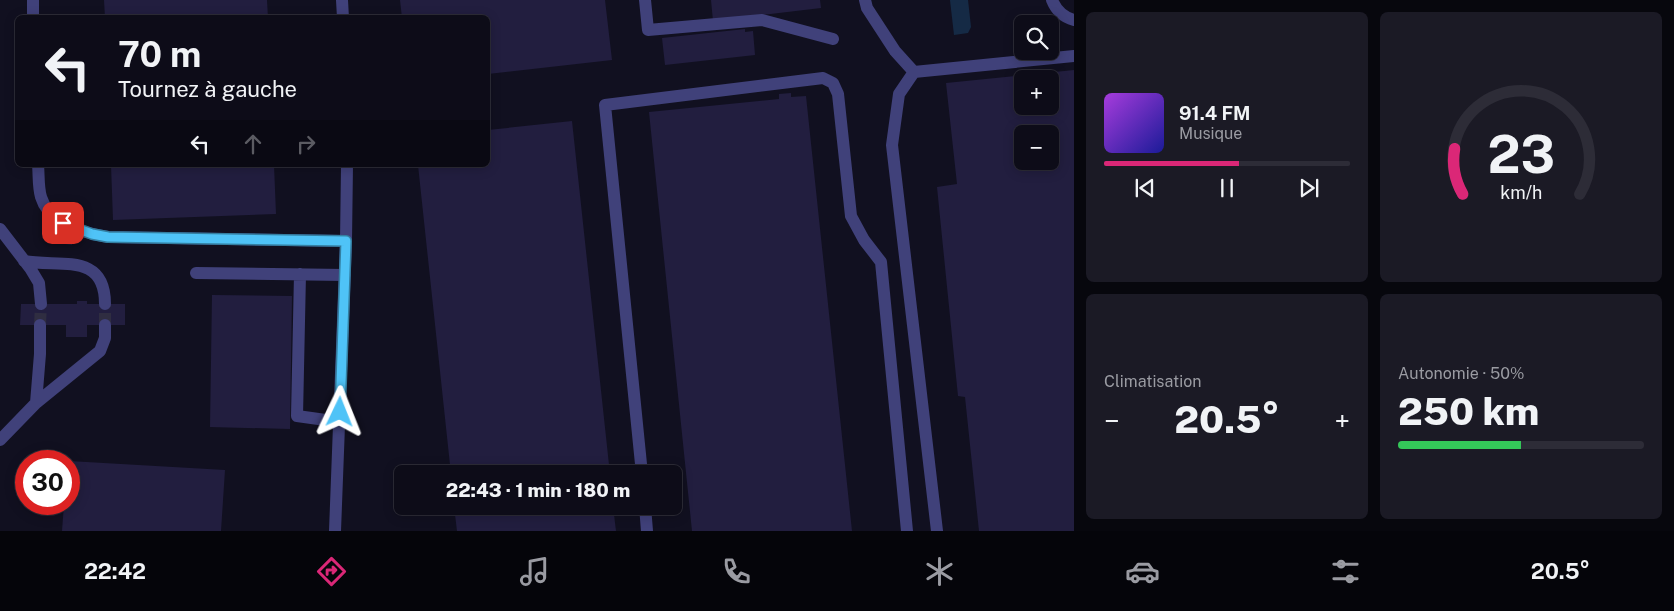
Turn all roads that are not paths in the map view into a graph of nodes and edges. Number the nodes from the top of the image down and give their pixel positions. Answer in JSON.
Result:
{"nodes":[{"id":1,"x":33,"y":0,"type":"edge"},
{"id":2,"x":342,"y":0,"type":"edge"},
{"id":3,"x":645,"y":0,"type":"edge"},
{"id":4,"x":865,"y":0,"type":"edge"},
{"id":5,"x":1052,"y":0,"type":"edge"},
{"id":6,"x":33,"y":15,"type":"edge"},
{"id":7,"x":342,"y":15,"type":"edge"},
{"id":8,"x":1074,"y":20,"type":"edge"},
{"id":9,"x":833,"y":39,"type":"dead end"},
{"id":10,"x":1074,"y":56,"type":"edge"},
{"id":11,"x":914,"y":72,"type":"junction"},
{"id":12,"x":38,"y":167,"type":"edge"},
{"id":13,"x":347,"y":167,"type":"edge"},
{"id":14,"x":0,"y":229,"type":"edge"},
{"id":15,"x":346,"y":241,"type":"junction"},
{"id":16,"x":24,"y":261,"type":"junction"},
{"id":17,"x":196,"y":272,"type":"dead end"},
{"id":18,"x":300,"y":274,"type":"junction"},
{"id":19,"x":345,"y":275,"type":"junction"},
{"id":20,"x":40,"y":304,"type":"tunnel mouth"},
{"id":21,"x":105,"y":304,"type":"tunnel mouth"},
{"id":22,"x":40,"y":325,"type":"tunnel mouth"},
{"id":23,"x":105,"y":325,"type":"tunnel mouth"},
{"id":24,"x":36,"y":403,"type":"junction"},
{"id":25,"x":340,"y":422,"type":"junction"},
{"id":26,"x":0,"y":440,"type":"edge"},
{"id":27,"x":641,"y":465,"type":"edge"},
{"id":28,"x":646,"y":515,"type":"edge"},
{"id":29,"x":335,"y":531,"type":"edge"},
{"id":30,"x":647,"y":531,"type":"edge"},
{"id":31,"x":907,"y":531,"type":"edge"},
{"id":32,"x":937,"y":531,"type":"edge"}],
"edges":[{"from":1,"to":6,"type":"street"},
{"from":2,"to":7,"type":"street"},
{"from":3,"to":9,"type":"street"},
{"from":4,"to":11,"type":"street"},
{"from":5,"to":8,"type":"street"},
{"from":10,"to":11,"type":"street"},
{"from":11,"to":32,"type":"street"},
{"from":12,"to":15,"type":"street"},
{"from":13,"to":15,"type":"street"},
{"from":14,"to":16,"type":"street"},
{"from":15,"to":19,"type":"street"},
{"from":16,"to":20,"type":"street"},
{"from":16,"to":21,"type":"street"},
{"from":17,"to":18,"type":"street"},
{"from":18,"to":19,"type":"street"},
{"from":18,"to":25,"type":"street"},
{"from":19,"to":25,"type":"street"},
{"from":22,"to":24,"type":"street"},
{"from":23,"to":24,"type":"street"},
{"from":24,"to":26,"type":"street"},
{"from":25,"to":29,"type":"street"},
{"from":27,"to":31,"type":"street"},
{"from":28,"to":30,"type":"street"}]}
